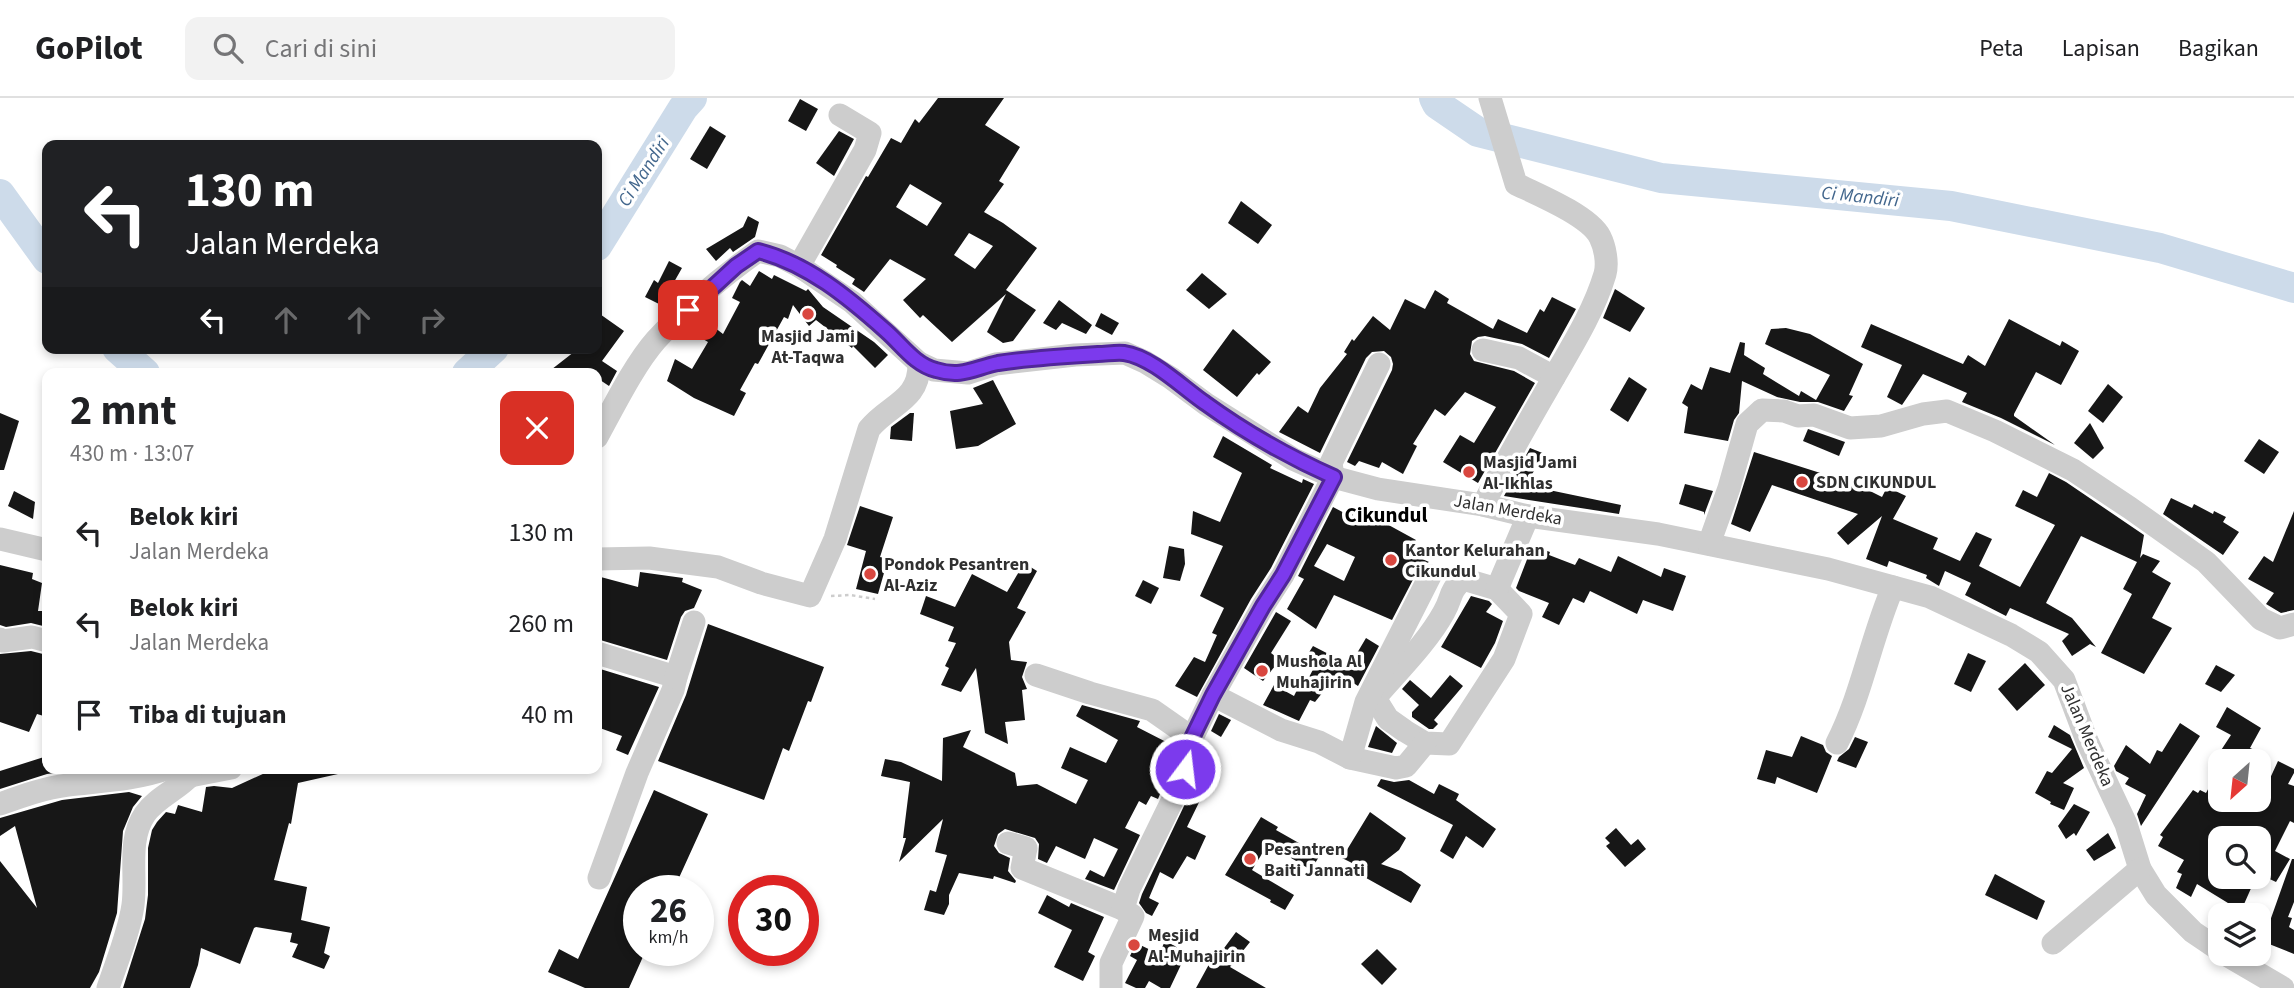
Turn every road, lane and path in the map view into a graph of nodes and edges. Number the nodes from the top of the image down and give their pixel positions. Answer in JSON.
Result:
{"nodes":[{"id":1,"x":1490,"y":98,"type":"edge"},
{"id":2,"x":840,"y":115,"type":"dead end"},
{"id":3,"x":799,"y":266,"type":"junction"},
{"id":4,"x":1483,"y":349,"type":"dead end"},
{"id":5,"x":919,"y":363,"type":"junction"},
{"id":6,"x":1379,"y":364,"type":"dead end"},
{"id":7,"x":1554,"y":377,"type":"junction"},
{"id":8,"x":602,"y":429,"type":"edge"},
{"id":9,"x":1334,"y":477,"type":"junction"},
{"id":10,"x":1483,"y":505,"type":"junction"},
{"id":11,"x":1528,"y":516,"type":"junction"},
{"id":12,"x":0,"y":539,"type":"edge"},
{"id":13,"x":1709,"y":544,"type":"junction"},
{"id":14,"x":42,"y":549,"type":"edge"},
{"id":15,"x":602,"y":559,"type":"edge"},
{"id":16,"x":1430,"y":576,"type":"dead end"},
{"id":17,"x":1892,"y":587,"type":"junction"},
{"id":18,"x":1497,"y":589,"type":"junction"},
{"id":19,"x":810,"y":596,"type":"junction"},
{"id":20,"x":875,"y":599,"type":"dead end"},
{"id":21,"x":694,"y":622,"type":"dead end"},
{"id":22,"x":2294,"y":624,"type":"edge"},
{"id":23,"x":0,"y":639,"type":"edge"},
{"id":24,"x":42,"y":640,"type":"edge"},
{"id":25,"x":602,"y":655,"type":"edge"},
{"id":26,"x":1036,"y":675,"type":"dead end"},
{"id":27,"x":676,"y":677,"type":"junction"},
{"id":28,"x":1213,"y":695,"type":"junction"},
{"id":29,"x":1192,"y":738,"type":"junction"},
{"id":30,"x":1425,"y":743,"type":"junction"},
{"id":31,"x":1837,"y":743,"type":"dead end"},
{"id":32,"x":1350,"y":758,"type":"junction"},
{"id":33,"x":161,"y":774,"type":"edge"},
{"id":34,"x":181,"y":774,"type":"edge"},
{"id":35,"x":0,"y":804,"type":"edge"},
{"id":36,"x":1008,"y":843,"type":"dead end"},
{"id":37,"x":2140,"y":869,"type":"junction"},
{"id":38,"x":599,"y":878,"type":"dead end"},
{"id":39,"x":1123,"y":909,"type":"junction"},
{"id":40,"x":2208,"y":942,"type":"edge"},
{"id":41,"x":2053,"y":943,"type":"dead end"},
{"id":42,"x":2245,"y":966,"type":"edge"},
{"id":43,"x":108,"y":988,"type":"edge"},
{"id":44,"x":1111,"y":988,"type":"edge"},
{"id":45,"x":2283,"y":988,"type":"edge"}],
"edges":[{"from":1,"to":7,"type":"street"},
{"from":2,"to":3,"type":"street"},
{"from":3,"to":5,"type":"street","name":"Jalan Merdeka"},
{"from":3,"to":8,"type":"street","name":"Jalan Merdeka"},
{"from":4,"to":7,"type":"street"},
{"from":5,"to":9,"type":"street","name":"Jalan Merdeka"},
{"from":5,"to":19,"type":"street"},
{"from":6,"to":9,"type":"street"},
{"from":7,"to":10,"type":"street"},
{"from":9,"to":10,"type":"street","name":"Jalan Merdeka"},
{"from":9,"to":28,"type":"street"},
{"from":10,"to":11,"type":"street","name":"Jalan Merdeka"},
{"from":11,"to":13,"type":"street","name":"Jalan Merdeka"},
{"from":11,"to":18,"type":"street"},
{"from":12,"to":14,"type":"street"},
{"from":13,"to":17,"type":"street","name":"Jalan Merdeka"},
{"from":13,"to":22,"type":"street"},
{"from":15,"to":19,"type":"street"},
{"from":16,"to":32,"type":"street"},
{"from":17,"to":31,"type":"street"},
{"from":17,"to":37,"type":"street","name":"Jalan Merdeka"},
{"from":18,"to":30,"type":"street"},
{"from":18,"to":30,"type":"street"},
{"from":19,"to":20,"type":"path"},
{"from":21,"to":27,"type":"street"},
{"from":23,"to":24,"type":"street"},
{"from":25,"to":27,"type":"street"},
{"from":26,"to":29,"type":"street"},
{"from":27,"to":38,"type":"street"},
{"from":28,"to":29,"type":"street"},
{"from":28,"to":32,"type":"street"},
{"from":29,"to":39,"type":"street"},
{"from":30,"to":32,"type":"street"},
{"from":33,"to":35,"type":"street"},
{"from":34,"to":43,"type":"street"},
{"from":36,"to":39,"type":"street"},
{"from":37,"to":40,"type":"street","name":"Jalan Merdeka"},
{"from":37,"to":41,"type":"street"},
{"from":39,"to":44,"type":"street"},
{"from":42,"to":45,"type":"street"}]}
